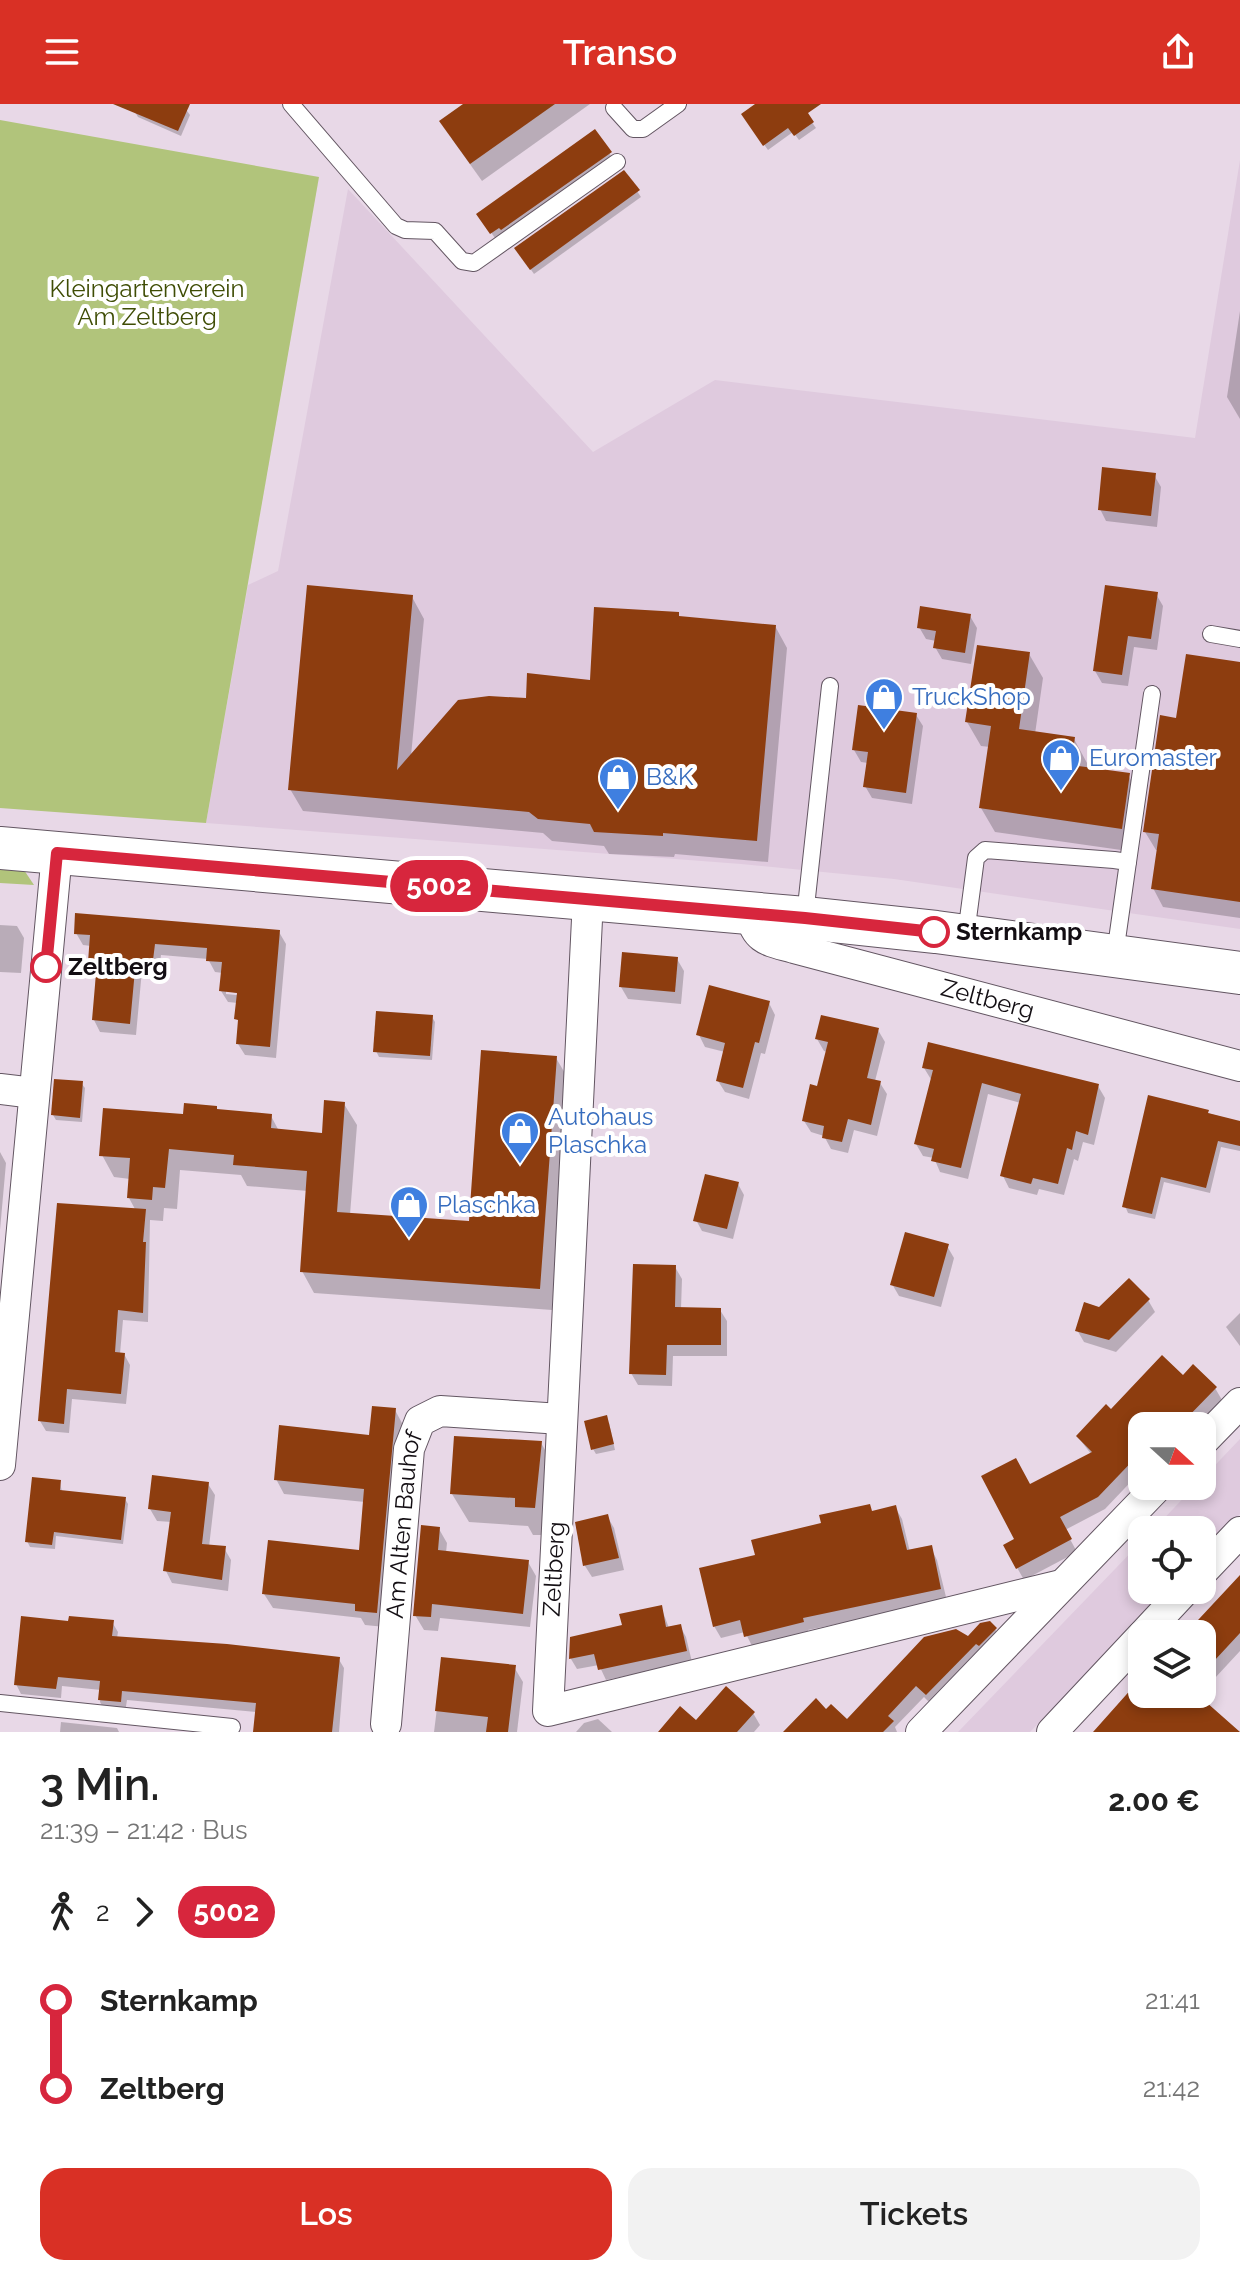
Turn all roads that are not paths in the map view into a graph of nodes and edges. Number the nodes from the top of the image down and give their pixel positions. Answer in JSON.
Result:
{"nodes":[{"id":1,"x":291,"y":104,"type":"edge"},
{"id":2,"x":678,"y":104,"type":"edge"},
{"id":3,"x":614,"y":108,"type":"dead end"},
{"id":4,"x":617,"y":162,"type":"dead end"},
{"id":5,"x":1211,"y":634,"type":"dead end"},
{"id":6,"x":1240,"y":639,"type":"edge"},
{"id":7,"x":830,"y":686,"type":"dead end"},
{"id":8,"x":1152,"y":694,"type":"dead end"},
{"id":9,"x":0,"y":848,"type":"edge"},
{"id":10,"x":57,"y":853,"type":"junction"},
{"id":11,"x":1128,"y":862,"type":"junction"},
{"id":12,"x":588,"y":899,"type":"junction"},
{"id":13,"x":751,"y":914,"type":"junction"},
{"id":14,"x":805,"y":918,"type":"junction"},
{"id":15,"x":966,"y":936,"type":"junction"},
{"id":16,"x":1114,"y":956,"type":"junction"},
{"id":17,"x":1240,"y":973,"type":"edge"},
{"id":18,"x":1240,"y":1066,"type":"edge"},
{"id":19,"x":0,"y":1089,"type":"edge"},
{"id":20,"x":34,"y":1093,"type":"junction"},
{"id":21,"x":1240,"y":1403,"type":"edge"},
{"id":22,"x":561,"y":1419,"type":"junction"},
{"id":23,"x":1216,"y":1428,"type":"edge"},
{"id":24,"x":0,"y":1465,"type":"edge"},
{"id":25,"x":1144,"y":1500,"type":"edge"},
{"id":26,"x":1240,"y":1532,"type":"edge"},
{"id":27,"x":1216,"y":1557,"type":"edge"},
{"id":28,"x":1061,"y":1585,"type":"junction"},
{"id":29,"x":1172,"y":1604,"type":"edge"},
{"id":30,"x":1157,"y":1620,"type":"edge"},
{"id":31,"x":1128,"y":1651,"type":"edge"},
{"id":32,"x":0,"y":1703,"type":"edge"},
{"id":33,"x":386,"y":1724,"type":"dead end"},
{"id":34,"x":232,"y":1727,"type":"dead end"},
{"id":35,"x":921,"y":1732,"type":"edge"},
{"id":36,"x":1052,"y":1732,"type":"edge"}],
"edges":[{"from":1,"to":4,"type":"lane"},
{"from":2,"to":3,"type":"lane"},
{"from":5,"to":6,"type":"lane"},
{"from":7,"to":14,"type":"lane"},
{"from":8,"to":11,"type":"lane"},
{"from":9,"to":10,"type":"main road"},
{"from":10,"to":12,"type":"main road"},
{"from":10,"to":20,"type":"street"},
{"from":11,"to":15,"type":"lane"},
{"from":11,"to":16,"type":"lane"},
{"from":12,"to":13,"type":"main road"},
{"from":12,"to":22,"type":"street","name":"Zeltberg"},
{"from":13,"to":14,"type":"main road"},
{"from":13,"to":18,"type":"street","name":"Zeltberg"},
{"from":14,"to":15,"type":"main road"},
{"from":15,"to":16,"type":"main road"},
{"from":16,"to":17,"type":"main road"},
{"from":19,"to":20,"type":"street"},
{"from":20,"to":24,"type":"street"},
{"from":21,"to":23,"type":"street"},
{"from":22,"to":28,"type":"street","name":"Zeltberg"},
{"from":22,"to":33,"type":"street","name":"Am Alten Bauhof"},
{"from":25,"to":28,"type":"street"},
{"from":26,"to":27,"type":"street"},
{"from":28,"to":35,"type":"street"},
{"from":29,"to":30,"type":"street"},
{"from":31,"to":36,"type":"street"},
{"from":32,"to":34,"type":"lane"}]}
